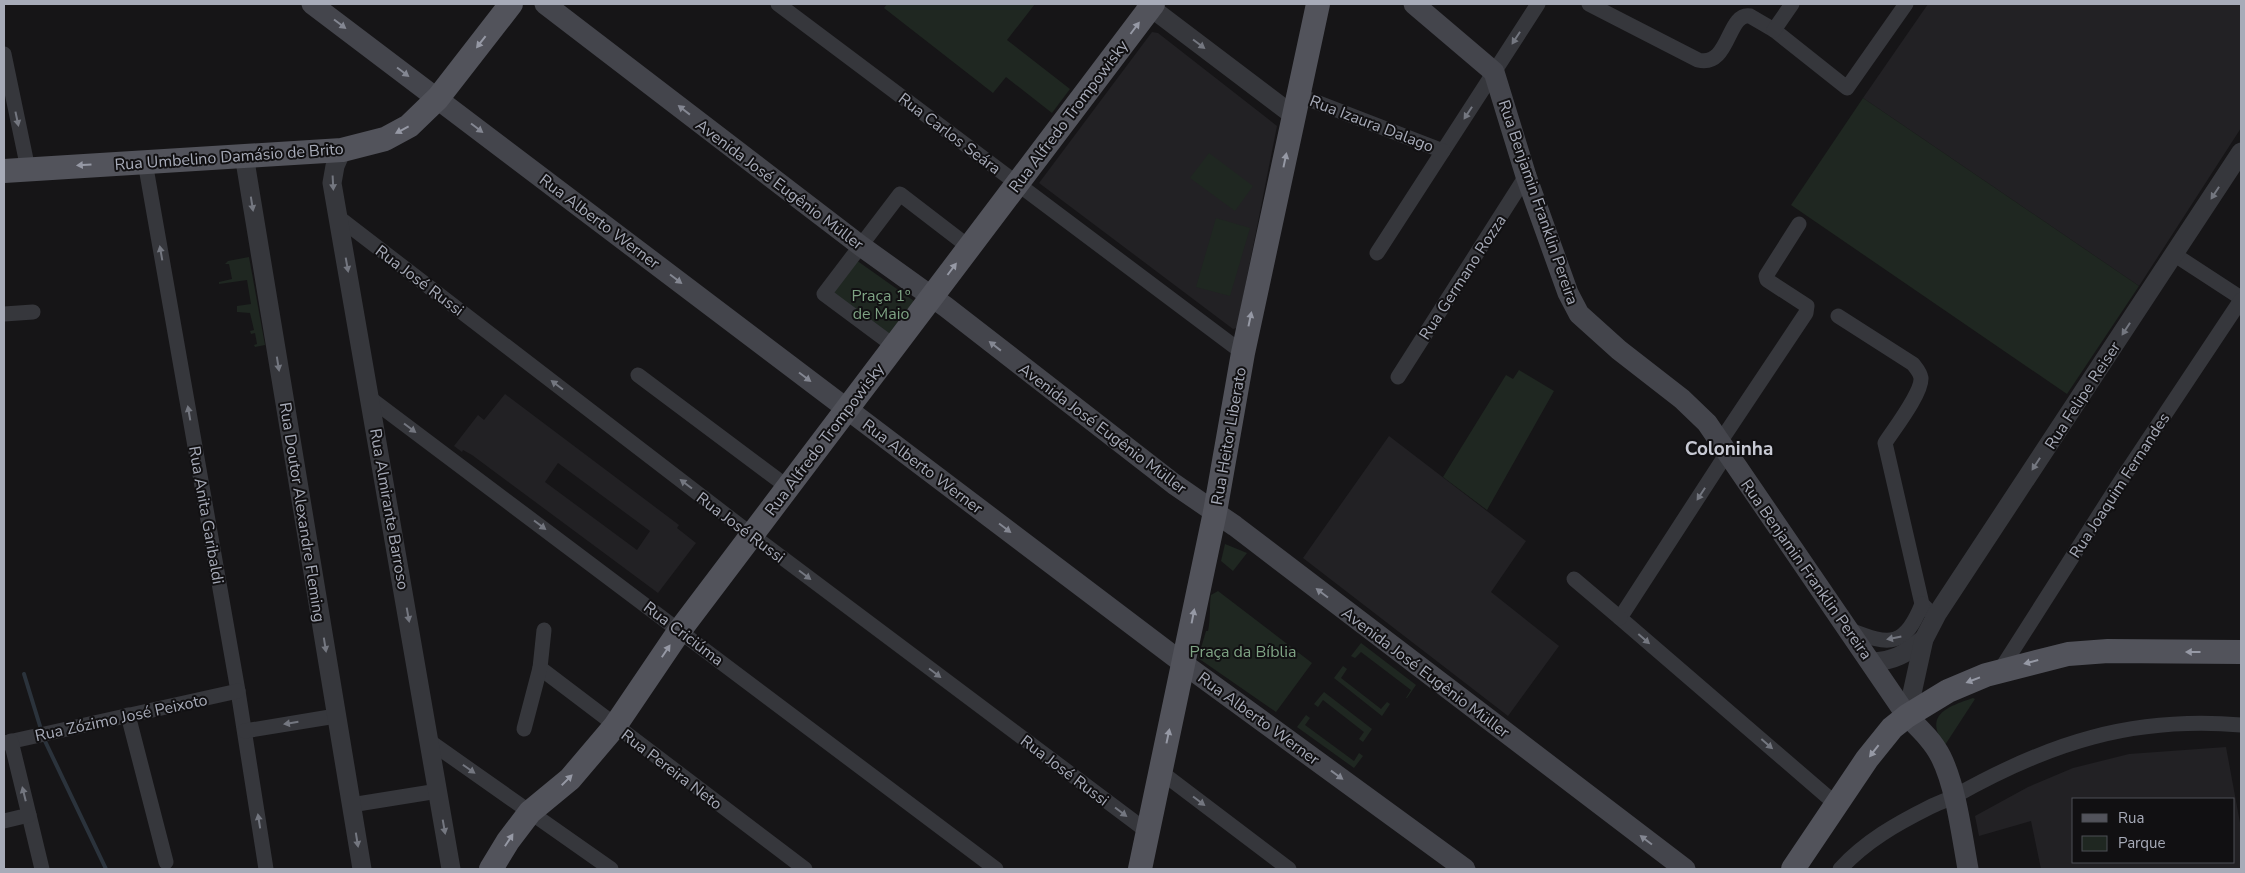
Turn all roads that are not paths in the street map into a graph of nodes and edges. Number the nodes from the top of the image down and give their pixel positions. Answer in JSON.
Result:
{"nodes":[{"id":1,"x":312,"y":4,"type":"edge"},
{"id":2,"x":511,"y":4,"type":"edge"},
{"id":3,"x":545,"y":4,"type":"edge"},
{"id":4,"x":778,"y":4,"type":"edge"},
{"id":5,"x":1318,"y":4,"type":"edge"},
{"id":6,"x":1414,"y":4,"type":"edge"},
{"id":7,"x":1538,"y":4,"type":"edge"},
{"id":8,"x":1588,"y":4,"type":"edge"},
{"id":9,"x":1792,"y":4,"type":"edge"},
{"id":10,"x":1906,"y":4,"type":"edge"},
{"id":11,"x":1150,"y":5,"type":"edge"},
{"id":12,"x":1774,"y":30,"type":"junction"},
{"id":13,"x":4,"y":54,"type":"edge"},
{"id":14,"x":1494,"y":72,"type":"junction"},
{"id":15,"x":438,"y":98,"type":"junction"},
{"id":16,"x":1296,"y":105,"type":"junction"},
{"id":17,"x":342,"y":150,"type":"junction"},
{"id":18,"x":1443,"y":151,"type":"junction"},
{"id":19,"x":2241,"y":152,"type":"edge"},
{"id":20,"x":244,"y":155,"type":"junction"},
{"id":21,"x":145,"y":162,"type":"junction"},
{"id":22,"x":28,"y":169,"type":"junction"},
{"id":23,"x":4,"y":171,"type":"edge"},
{"id":24,"x":1526,"y":176,"type":"junction"},
{"id":25,"x":1017,"y":184,"type":"junction"},
{"id":26,"x":338,"y":217,"type":"junction"},
{"id":27,"x":1799,"y":224,"type":"dead end"},
{"id":28,"x":861,"y":246,"type":"junction"},
{"id":29,"x":969,"y":247,"type":"junction"},
{"id":30,"x":1377,"y":253,"type":"dead end"},
{"id":31,"x":2175,"y":254,"type":"junction"},
{"id":32,"x":932,"y":297,"type":"junction"},
{"id":33,"x":2241,"y":299,"type":"edge"},
{"id":34,"x":33,"y":312,"type":"dead end"},
{"id":35,"x":4,"y":314,"type":"edge"},
{"id":36,"x":1838,"y":316,"type":"dead end"},
{"id":37,"x":894,"y":346,"type":"junction"},
{"id":38,"x":1243,"y":353,"type":"junction"},
{"id":39,"x":638,"y":375,"type":"dead end"},
{"id":40,"x":1398,"y":377,"type":"dead end"},
{"id":41,"x":371,"y":399,"type":"junction"},
{"id":42,"x":847,"y":408,"type":"junction"},
{"id":43,"x":1724,"y":448,"type":"junction"},
{"id":44,"x":789,"y":488,"type":"junction"},
{"id":45,"x":1215,"y":512,"type":"junction"},
{"id":46,"x":752,"y":535,"type":"junction"},
{"id":47,"x":1574,"y":579,"type":"dead end"},
{"id":48,"x":1929,"y":609,"type":"junction"},
{"id":49,"x":1620,"y":618,"type":"junction"},
{"id":50,"x":544,"y":630,"type":"dead end"},
{"id":51,"x":680,"y":630,"type":"junction"},
{"id":52,"x":1850,"y":630,"type":"junction"},
{"id":53,"x":1924,"y":639,"type":"junction"},
{"id":54,"x":2241,"y":652,"type":"edge"},
{"id":55,"x":1871,"y":662,"type":"junction"},
{"id":56,"x":1184,"y":664,"type":"junction"},
{"id":57,"x":540,"y":668,"type":"junction"},
{"id":58,"x":1999,"y":672,"type":"junction"},
{"id":59,"x":238,"y":691,"type":"junction"},
{"id":60,"x":128,"y":715,"type":"junction"},
{"id":61,"x":336,"y":716,"type":"junction"},
{"id":62,"x":1907,"y":716,"type":"junction"},
{"id":63,"x":2241,"y":725,"type":"edge"},
{"id":64,"x":615,"y":726,"type":"junction"},
{"id":65,"x":524,"y":729,"type":"dead end"},
{"id":66,"x":245,"y":731,"type":"junction"},
{"id":67,"x":429,"y":741,"type":"junction"},
{"id":68,"x":8,"y":742,"type":"edge"},
{"id":69,"x":1161,"y":772,"type":"junction"},
{"id":70,"x":438,"y":791,"type":"junction"},
{"id":71,"x":1954,"y":797,"type":"junction"},
{"id":72,"x":351,"y":805,"type":"junction"},
{"id":73,"x":1838,"y":805,"type":"junction"},
{"id":74,"x":530,"y":812,"type":"junction"},
{"id":75,"x":29,"y":816,"type":"junction"},
{"id":76,"x":4,"y":821,"type":"edge"},
{"id":77,"x":1148,"y":832,"type":"junction"},
{"id":78,"x":166,"y":862,"type":"dead end"},
{"id":79,"x":42,"y":869,"type":"edge"},
{"id":80,"x":266,"y":869,"type":"edge"},
{"id":81,"x":362,"y":869,"type":"edge"},
{"id":82,"x":451,"y":869,"type":"edge"},
{"id":83,"x":491,"y":869,"type":"edge"},
{"id":84,"x":611,"y":869,"type":"edge"},
{"id":85,"x":805,"y":869,"type":"edge"},
{"id":86,"x":996,"y":869,"type":"edge"},
{"id":87,"x":1140,"y":869,"type":"edge"},
{"id":88,"x":1289,"y":869,"type":"edge"},
{"id":89,"x":1465,"y":869,"type":"edge"},
{"id":90,"x":1685,"y":869,"type":"edge"},
{"id":91,"x":1793,"y":869,"type":"edge"},
{"id":92,"x":1840,"y":869,"type":"edge"},
{"id":93,"x":1968,"y":869,"type":"edge"}],
"edges":[{"from":1,"to":15,"type":"main road","name":"Rua Alberto Werner","one_way":true},
{"from":2,"to":15,"type":"main road","name":"Rua Umbelino Damásio de Brito","one_way":true},
{"from":28,"to":3,"type":"main road","name":"Avenida José Eugênio Müller","one_way":true},
{"from":4,"to":25,"type":"street","name":"Rua Carlos Seára"},
{"from":5,"to":16,"type":"main road","name":"Rua Heitor Liberato"},
{"from":6,"to":14,"type":"main road"},
{"from":7,"to":14,"type":"street","name":"Rua Izaura Dalago","one_way":true},
{"from":8,"to":12,"type":"street"},
{"from":9,"to":12,"type":"street"},
{"from":10,"to":12,"type":"street"},
{"from":11,"to":16,"type":"street","one_way":true},
{"from":25,"to":11,"type":"main road","name":"Rua Alfredo Trompowisky","one_way":true},
{"from":13,"to":22,"type":"street","one_way":true},
{"from":14,"to":18,"type":"street","name":"Rua Izaura Dalago","one_way":true},
{"from":14,"to":24,"type":"main road","name":"Rua Benjamin Franklin Pereira"},
{"from":15,"to":17,"type":"main road","name":"Rua Umbelino Damásio de Brito","one_way":true},
{"from":15,"to":42,"type":"main road","name":"Rua Alberto Werner","one_way":true},
{"from":16,"to":18,"type":"street","name":"Rua Izaura Dalago"},
{"from":38,"to":16,"type":"main road","name":"Rua Heitor Liberato","one_way":true},
{"from":17,"to":20,"type":"main road","name":"Rua Umbelino Damásio de Brito"},
{"from":17,"to":26,"type":"street","name":"Rua Almirante Barroso","one_way":true},
{"from":18,"to":30,"type":"street"},
{"from":19,"to":31,"type":"street","name":"Rua Felipe Reiser","one_way":true},
{"from":20,"to":21,"type":"main road","name":"Rua Umbelino Damásio de Brito"},
{"from":20,"to":61,"type":"street","name":"Rua Doutor Alexandre Fleming","one_way":true},
{"from":21,"to":22,"type":"main road","name":"Rua Umbelino Damásio de Brito","one_way":true},
{"from":59,"to":21,"type":"street","name":"Rua Anita Garibaldi","one_way":true},
{"from":22,"to":23,"type":"main road","name":"Rua Umbelino Damásio de Brito"},
{"from":24,"to":40,"type":"street","name":"Rua Germano Rozza"},
{"from":24,"to":43,"type":"main road","name":"Rua Benjamin Franklin Pereira"},
{"from":25,"to":29,"type":"main road","name":"Rua Alfredo Trompowisky"},
{"from":25,"to":38,"type":"street","name":"Rua Carlos Seára"},
{"from":26,"to":41,"type":"street","name":"Rua Almirante Barroso","one_way":true},
{"from":46,"to":26,"type":"street","name":"Rua José Russi","one_way":true},
{"from":27,"to":43,"type":"street"},
{"from":28,"to":29,"type":"street"},
{"from":28,"to":32,"type":"main road","name":"Avenida José Eugênio Müller"},
{"from":28,"to":37,"type":"street"},
{"from":32,"to":29,"type":"main road","name":"Rua Alfredo Trompowisky","one_way":true},
{"from":31,"to":33,"type":"street"},
{"from":31,"to":48,"type":"street","name":"Rua Felipe Reiser","one_way":true},
{"from":32,"to":37,"type":"main road","name":"Rua Alfredo Trompowisky"},
{"from":45,"to":32,"type":"main road","name":"Avenida José Eugênio Müller","one_way":true},
{"from":33,"to":58,"type":"street","name":"Rua Joaquim Fernandes"},
{"from":34,"to":35,"type":"street"},
{"from":36,"to":48,"type":"street"},
{"from":37,"to":42,"type":"main road","name":"Rua Alfredo Trompowisky"},
{"from":38,"to":45,"type":"main road","name":"Rua Heitor Liberato"},
{"from":39,"to":44,"type":"street"},
{"from":41,"to":51,"type":"street","name":"Rua Criciúma","one_way":true},
{"from":41,"to":67,"type":"street","name":"Rua Almirante Barroso","one_way":true},
{"from":42,"to":44,"type":"main road","name":"Rua Alfredo Trompowisky"},
{"from":42,"to":56,"type":"main road","name":"Rua Alberto Werner","one_way":true},
{"from":43,"to":49,"type":"street","one_way":true},
{"from":43,"to":52,"type":"main road","name":"Rua Benjamin Franklin Pereira"},
{"from":44,"to":46,"type":"main road","name":"Rua Alfredo Trompowisky"},
{"from":56,"to":45,"type":"main road","name":"Rua Heitor Liberato","one_way":true},
{"from":90,"to":45,"type":"main road","name":"Avenida José Eugênio Müller","one_way":true},
{"from":46,"to":51,"type":"main road","name":"Rua Alfredo Trompowisky"},
{"from":46,"to":77,"type":"street","name":"Rua José Russi","one_way":true},
{"from":47,"to":49,"type":"street"},
{"from":48,"to":52,"type":"street","one_way":true},
{"from":48,"to":53,"type":"street","name":"Rua Felipe Reiser"},
{"from":49,"to":73,"type":"street","one_way":true},
{"from":50,"to":57,"type":"street"},
{"from":64,"to":51,"type":"main road","name":"Rua Alfredo Trompowisky","one_way":true},
{"from":51,"to":86,"type":"street","name":"Rua Criciúma"},
{"from":52,"to":55,"type":"main road","name":"Rua Benjamin Franklin Pereira"},
{"from":53,"to":55,"type":"street","name":"Rua Felipe Reiser"},
{"from":53,"to":62,"type":"street","name":"Rua Felipe Reiser"},
{"from":54,"to":58,"type":"main road","one_way":true},
{"from":55,"to":62,"type":"main road","name":"Rua Benjamin Franklin Pereira"},
{"from":69,"to":56,"type":"main road","name":"Rua Heitor Liberato","one_way":true},
{"from":56,"to":89,"type":"main road","name":"Rua Alberto Werner","one_way":true},
{"from":57,"to":64,"type":"street","name":"Rua Pereira Neto"},
{"from":57,"to":65,"type":"street"},
{"from":58,"to":62,"type":"main road","one_way":true},
{"from":59,"to":60,"type":"street","name":"Rua Zózimo José Peixoto"},
{"from":59,"to":66,"type":"street","name":"Rua Anita Garibaldi"},
{"from":60,"to":68,"type":"street","name":"Rua Zózimo José Peixoto"},
{"from":60,"to":78,"type":"street"},
{"from":61,"to":66,"type":"street","one_way":true},
{"from":61,"to":72,"type":"street","name":"Rua Doutor Alexandre Fleming"},
{"from":62,"to":71,"type":"main road","name":"Rua Benjamin Franklin Pereira"},
{"from":62,"to":73,"type":"main road","one_way":true},
{"from":63,"to":71,"type":"street"},
{"from":74,"to":64,"type":"main road","name":"Rua Alfredo Trompowisky","one_way":true},
{"from":64,"to":85,"type":"street","name":"Rua Pereira Neto"},
{"from":80,"to":66,"type":"street","name":"Rua Anita Garibaldi","one_way":true},
{"from":67,"to":70,"type":"street","name":"Rua Almirante Barroso"},
{"from":67,"to":74,"type":"street","one_way":true},
{"from":75,"to":68,"type":"street","one_way":true},
{"from":69,"to":77,"type":"main road","name":"Rua Heitor Liberato"},
{"from":69,"to":88,"type":"street","one_way":true},
{"from":70,"to":72,"type":"street"},
{"from":70,"to":82,"type":"street","name":"Rua Almirante Barroso","one_way":true},
{"from":71,"to":92,"type":"street"},
{"from":71,"to":93,"type":"main road","name":"Rua Benjamin Franklin Pereira"},
{"from":72,"to":81,"type":"street","name":"Rua Doutor Alexandre Fleming","one_way":true},
{"from":73,"to":91,"type":"main road"},
{"from":83,"to":74,"type":"main road","name":"Rua Alfredo Trompowisky","one_way":true},
{"from":74,"to":84,"type":"street"},
{"from":75,"to":76,"type":"street"},
{"from":75,"to":79,"type":"street"},
{"from":77,"to":87,"type":"main road","name":"Rua Heitor Liberato"}]}
